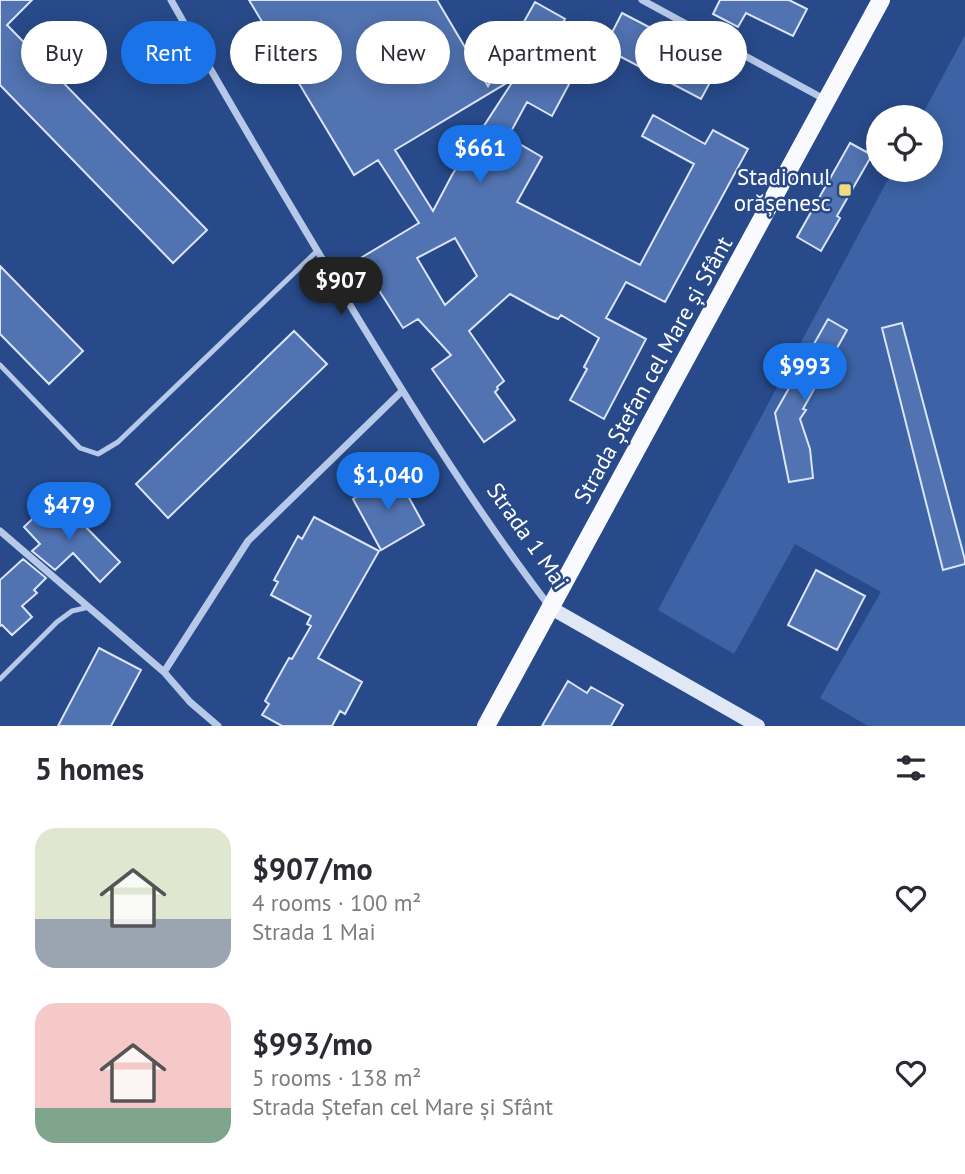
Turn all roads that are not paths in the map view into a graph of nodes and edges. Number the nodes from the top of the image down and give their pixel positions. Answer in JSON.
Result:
{"nodes":[{"id":1,"x":171,"y":0,"type":"edge"},
{"id":2,"x":642,"y":0,"type":"edge"},
{"id":3,"x":881,"y":0,"type":"edge"},
{"id":4,"x":827,"y":101,"type":"junction"},
{"id":5,"x":317,"y":251,"type":"junction"},
{"id":6,"x":0,"y":365,"type":"edge"},
{"id":7,"x":402,"y":391,"type":"junction"},
{"id":8,"x":0,"y":531,"type":"edge"},
{"id":9,"x":89,"y":607,"type":"junction"},
{"id":10,"x":551,"y":608,"type":"junction"},
{"id":11,"x":164,"y":672,"type":"junction"},
{"id":12,"x":0,"y":679,"type":"edge"},
{"id":13,"x":218,"y":726,"type":"edge"},
{"id":14,"x":486,"y":726,"type":"edge"},
{"id":15,"x":758,"y":726,"type":"edge"}],
"edges":[{"from":1,"to":5,"type":"street","name":"Strada 1 Mai"},
{"from":2,"to":4,"type":"street"},
{"from":3,"to":4,"type":"main road","name":"Strada Ștefan cel Mare și Sfânt"},
{"from":4,"to":10,"type":"main road","name":"Strada Ștefan cel Mare și Sfânt"},
{"from":5,"to":6,"type":"lane"},
{"from":5,"to":7,"type":"street","name":"Strada 1 Mai"},
{"from":7,"to":10,"type":"street","name":"Strada 1 Mai"},
{"from":7,"to":11,"type":"street"},
{"from":8,"to":9,"type":"street"},
{"from":9,"to":11,"type":"street"},
{"from":9,"to":12,"type":"lane"},
{"from":10,"to":14,"type":"main road","name":"Strada Ștefan cel Mare și Sfânt"},
{"from":10,"to":15,"type":"main road","name":"Strada 1 Mai"},
{"from":11,"to":13,"type":"street"}]}
